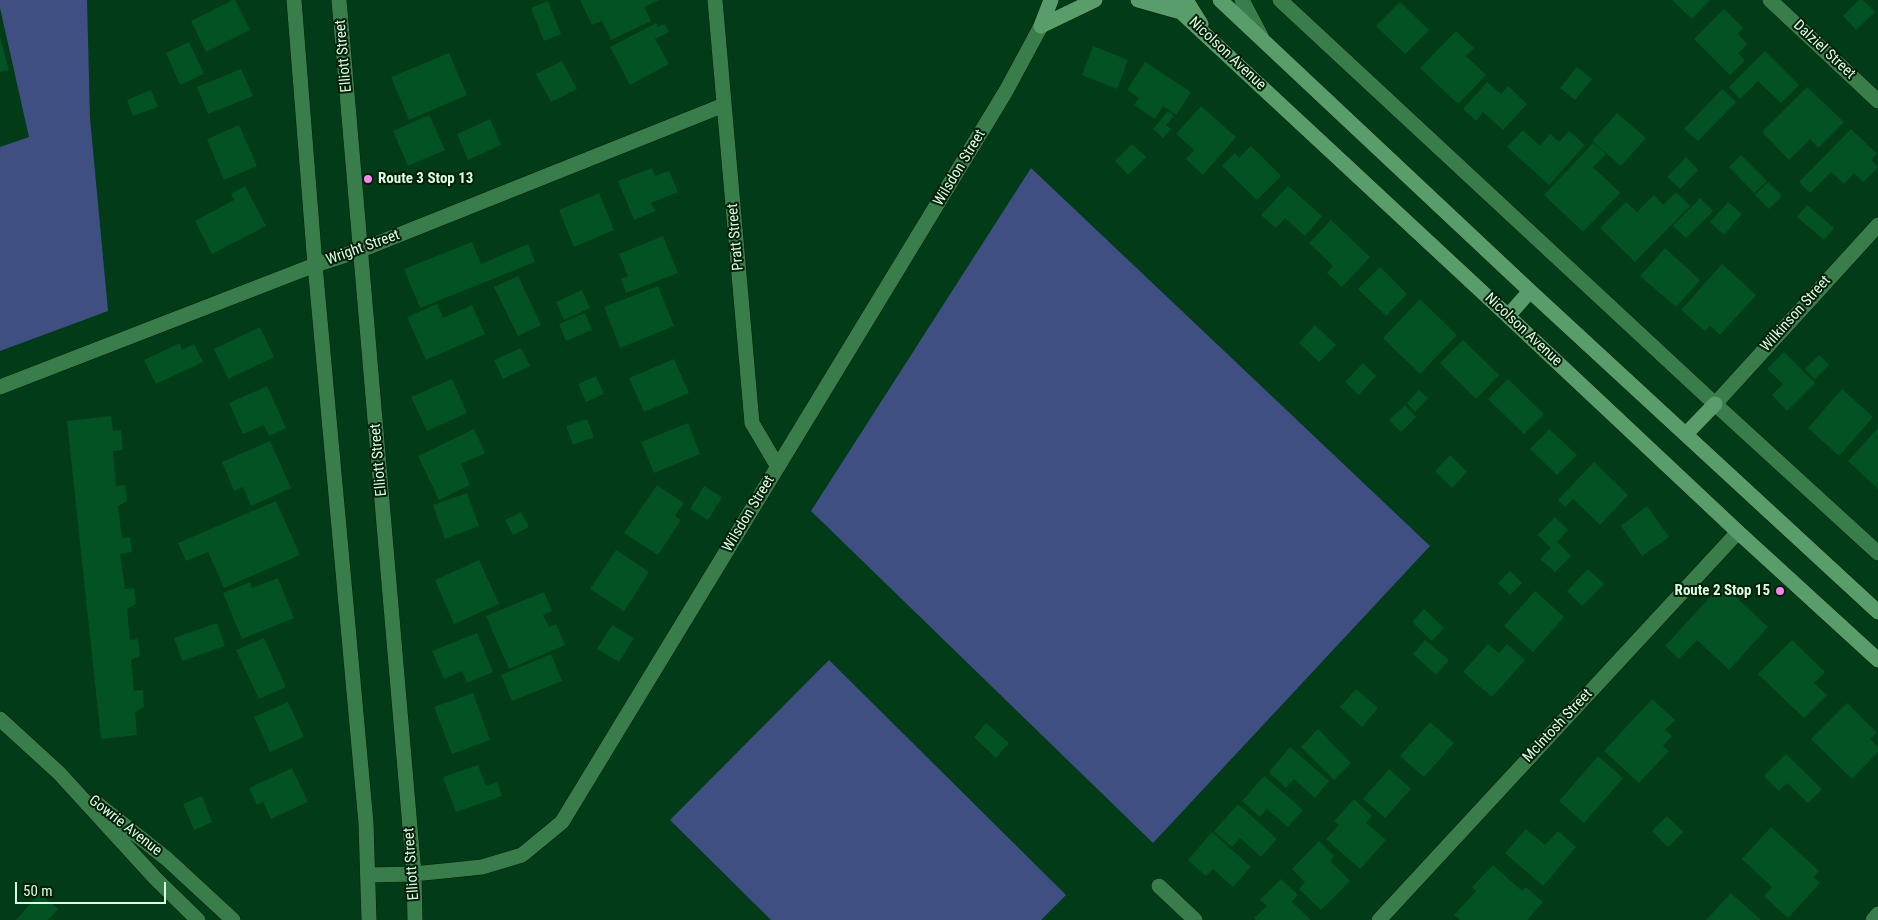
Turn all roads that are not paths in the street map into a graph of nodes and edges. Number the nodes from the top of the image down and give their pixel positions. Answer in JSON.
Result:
{"nodes":[{"id":1,"x":294,"y":0,"type":"edge"},
{"id":2,"x":339,"y":0,"type":"edge"},
{"id":3,"x":715,"y":0,"type":"edge"},
{"id":4,"x":1051,"y":0,"type":"edge"},
{"id":5,"x":1095,"y":0,"type":"edge"},
{"id":6,"x":1138,"y":0,"type":"edge"},
{"id":7,"x":1168,"y":0,"type":"edge"},
{"id":8,"x":1220,"y":0,"type":"edge"},
{"id":9,"x":1242,"y":0,"type":"edge"},
{"id":10,"x":1280,"y":0,"type":"edge"},
{"id":11,"x":1770,"y":0,"type":"edge"},
{"id":12,"x":1184,"y":6,"type":"edge"},
{"id":13,"x":1041,"y":26,"type":"junction"},
{"id":14,"x":1264,"y":41,"type":"junction"},
{"id":15,"x":1878,"y":101,"type":"edge"},
{"id":16,"x":724,"y":105,"type":"junction"},
{"id":17,"x":1878,"y":225,"type":"edge"},
{"id":18,"x":361,"y":250,"type":"junction"},
{"id":19,"x":315,"y":265,"type":"junction"},
{"id":20,"x":1530,"y":291,"type":"junction"},
{"id":21,"x":1508,"y":316,"type":"junction"},
{"id":22,"x":0,"y":387,"type":"edge"},
{"id":23,"x":1715,"y":404,"type":"junction"},
{"id":24,"x":1686,"y":434,"type":"junction"},
{"id":25,"x":778,"y":467,"type":"junction"},
{"id":26,"x":1738,"y":532,"type":"junction"},
{"id":27,"x":1878,"y":553,"type":"edge"},
{"id":28,"x":1878,"y":612,"type":"edge"},
{"id":29,"x":1878,"y":660,"type":"edge"},
{"id":30,"x":0,"y":719,"type":"edge"},
{"id":31,"x":59,"y":774,"type":"junction"},
{"id":32,"x":414,"y":874,"type":"junction"},
{"id":33,"x":368,"y":876,"type":"junction"},
{"id":34,"x":1159,"y":886,"type":"dead end"},
{"id":35,"x":1878,"y":914,"type":"edge"},
{"id":36,"x":198,"y":920,"type":"edge"},
{"id":37,"x":233,"y":920,"type":"edge"},
{"id":38,"x":369,"y":920,"type":"edge"},
{"id":39,"x":416,"y":920,"type":"edge"},
{"id":40,"x":1195,"y":920,"type":"edge"},
{"id":41,"x":1379,"y":920,"type":"edge"},
{"id":42,"x":1873,"y":920,"type":"edge"}],
"edges":[{"from":1,"to":19,"type":"street"},
{"from":2,"to":18,"type":"street","name":"Elliott Street"},
{"from":3,"to":16,"type":"street","name":"Pratt Street"},
{"from":4,"to":13,"type":"main road"},
{"from":5,"to":13,"type":"main road"},
{"from":6,"to":12,"type":"main road"},
{"from":7,"to":12,"type":"main road","name":"Nicolson Avenue"},
{"from":8,"to":14,"type":"main road"},
{"from":9,"to":14,"type":"street"},
{"from":10,"to":23,"type":"street"},
{"from":11,"to":15,"type":"street","name":"Dalziel Street"},
{"from":12,"to":21,"type":"main road","name":"Nicolson Avenue"},
{"from":13,"to":25,"type":"street","name":"Wilsdon Street"},
{"from":14,"to":20,"type":"main road"},
{"from":16,"to":18,"type":"street","name":"Wright Street"},
{"from":16,"to":25,"type":"street","name":"Pratt Street"},
{"from":17,"to":23,"type":"street","name":"Wilkinson Street"},
{"from":18,"to":19,"type":"street","name":"Wright Street"},
{"from":18,"to":32,"type":"street","name":"Elliott Street"},
{"from":19,"to":22,"type":"street","name":"Wright Street"},
{"from":19,"to":33,"type":"street"},
{"from":20,"to":21,"type":"main road"},
{"from":20,"to":24,"type":"main road"},
{"from":21,"to":26,"type":"main road","name":"Nicolson Avenue"},
{"from":23,"to":24,"type":"main road"},
{"from":23,"to":27,"type":"street"},
{"from":24,"to":28,"type":"main road"},
{"from":25,"to":32,"type":"street","name":"Wilsdon Street"},
{"from":26,"to":29,"type":"main road","name":"Nicolson Avenue"},
{"from":26,"to":41,"type":"street","name":"McIntosh Street"},
{"from":30,"to":31,"type":"street","name":"Gowrie Avenue"},
{"from":31,"to":36,"type":"street","name":"Gowrie Avenue"},
{"from":31,"to":37,"type":"street","name":"Gowrie Avenue"},
{"from":32,"to":33,"type":"street","name":"Wilsdon Street"},
{"from":32,"to":39,"type":"street","name":"Elliott Street"},
{"from":33,"to":38,"type":"street"},
{"from":34,"to":40,"type":"street"},
{"from":35,"to":42,"type":"street"}]}
